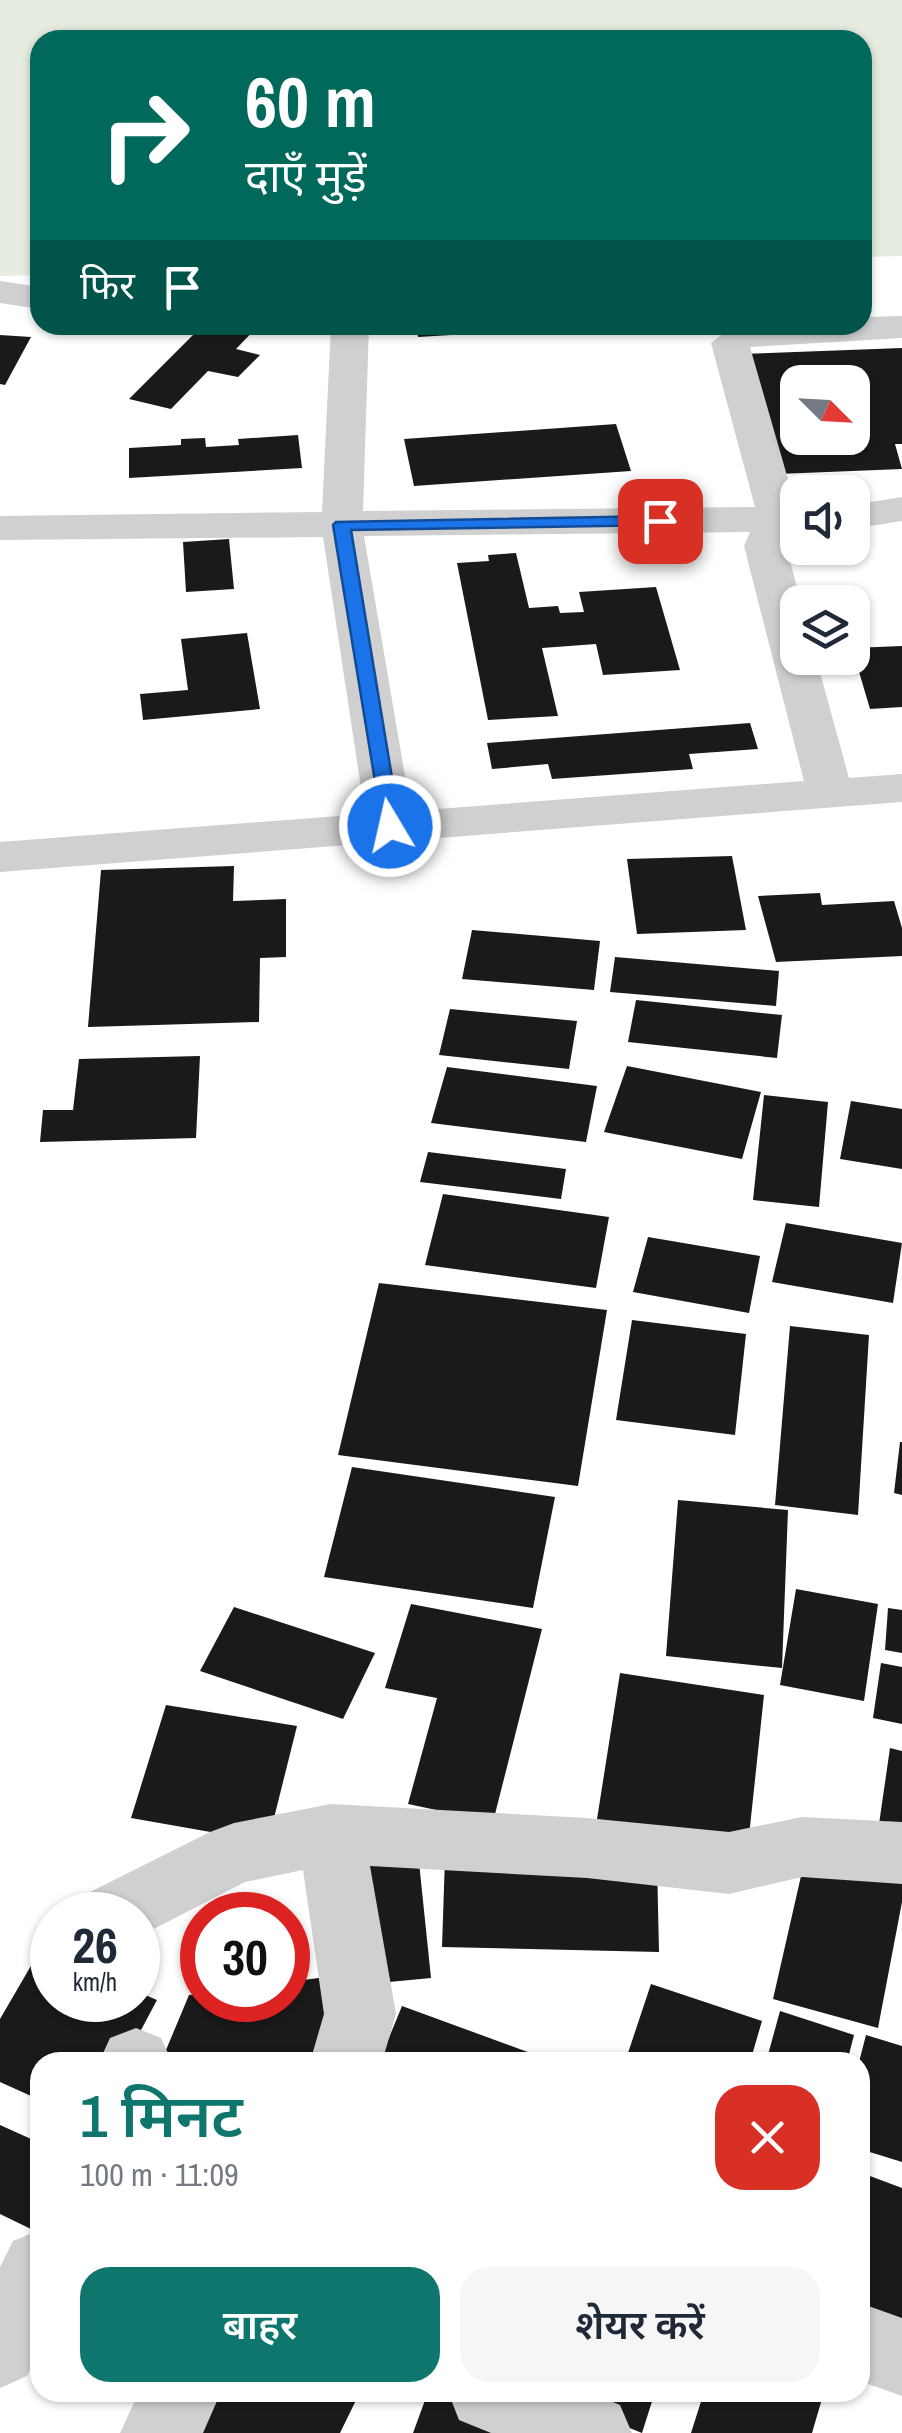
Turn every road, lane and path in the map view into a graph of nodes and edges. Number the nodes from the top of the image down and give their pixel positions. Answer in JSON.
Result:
{"nodes":[{"id":1,"x":0,"y":292,"type":"edge"},
{"id":2,"x":30,"y":296,"type":"edge"},
{"id":3,"x":902,"y":327,"type":"edge"},
{"id":4,"x":872,"y":328,"type":"edge"},
{"id":5,"x":350,"y":335,"type":"edge"},
{"id":6,"x":744,"y":335,"type":"edge"},
{"id":7,"x":780,"y":506,"type":"edge"},
{"id":8,"x":902,"y":509,"type":"edge"},
{"id":9,"x":870,"y":514,"type":"edge"},
{"id":10,"x":342,"y":525,"type":"junction"},
{"id":11,"x":780,"y":525,"type":"edge"},
{"id":12,"x":0,"y":528,"type":"edge"},
{"id":13,"x":780,"y":528,"type":"edge"},
{"id":14,"x":902,"y":788,"type":"edge"},
{"id":15,"x":830,"y":793,"type":"junction"},
{"id":16,"x":390,"y":826,"type":"junction"},
{"id":17,"x":0,"y":857,"type":"edge"},
{"id":18,"x":331,"y":1834,"type":"junction"},
{"id":19,"x":902,"y":1853,"type":"edge"},
{"id":20,"x":158,"y":1892,"type":"edge"},
{"id":21,"x":349,"y":2052,"type":"edge"},
{"id":22,"x":30,"y":2288,"type":"edge"},
{"id":23,"x":870,"y":2346,"type":"edge"},
{"id":24,"x":0,"y":2349,"type":"edge"},
{"id":25,"x":902,"y":2357,"type":"edge"},
{"id":26,"x":177,"y":2402,"type":"edge"},
{"id":27,"x":513,"y":2402,"type":"edge"},
{"id":28,"x":160,"y":2433,"type":"edge"},
{"id":29,"x":592,"y":2433,"type":"edge"}],
"edges":[{"from":1,"to":2,"type":"street"},
{"from":3,"to":4,"type":"street"},
{"from":5,"to":10,"type":"street"},
{"from":6,"to":7,"type":"street"},
{"from":8,"to":9,"type":"street"},
{"from":10,"to":11,"type":"street"},
{"from":10,"to":12,"type":"street"},
{"from":10,"to":16,"type":"street"},
{"from":13,"to":15,"type":"street"},
{"from":14,"to":15,"type":"street"},
{"from":15,"to":16,"type":"street"},
{"from":16,"to":17,"type":"street"},
{"from":18,"to":19,"type":"street"},
{"from":18,"to":20,"type":"street"},
{"from":18,"to":21,"type":"street"},
{"from":22,"to":24,"type":"street"},
{"from":23,"to":25,"type":"street"},
{"from":26,"to":28,"type":"street"},
{"from":27,"to":29,"type":"street"}]}
